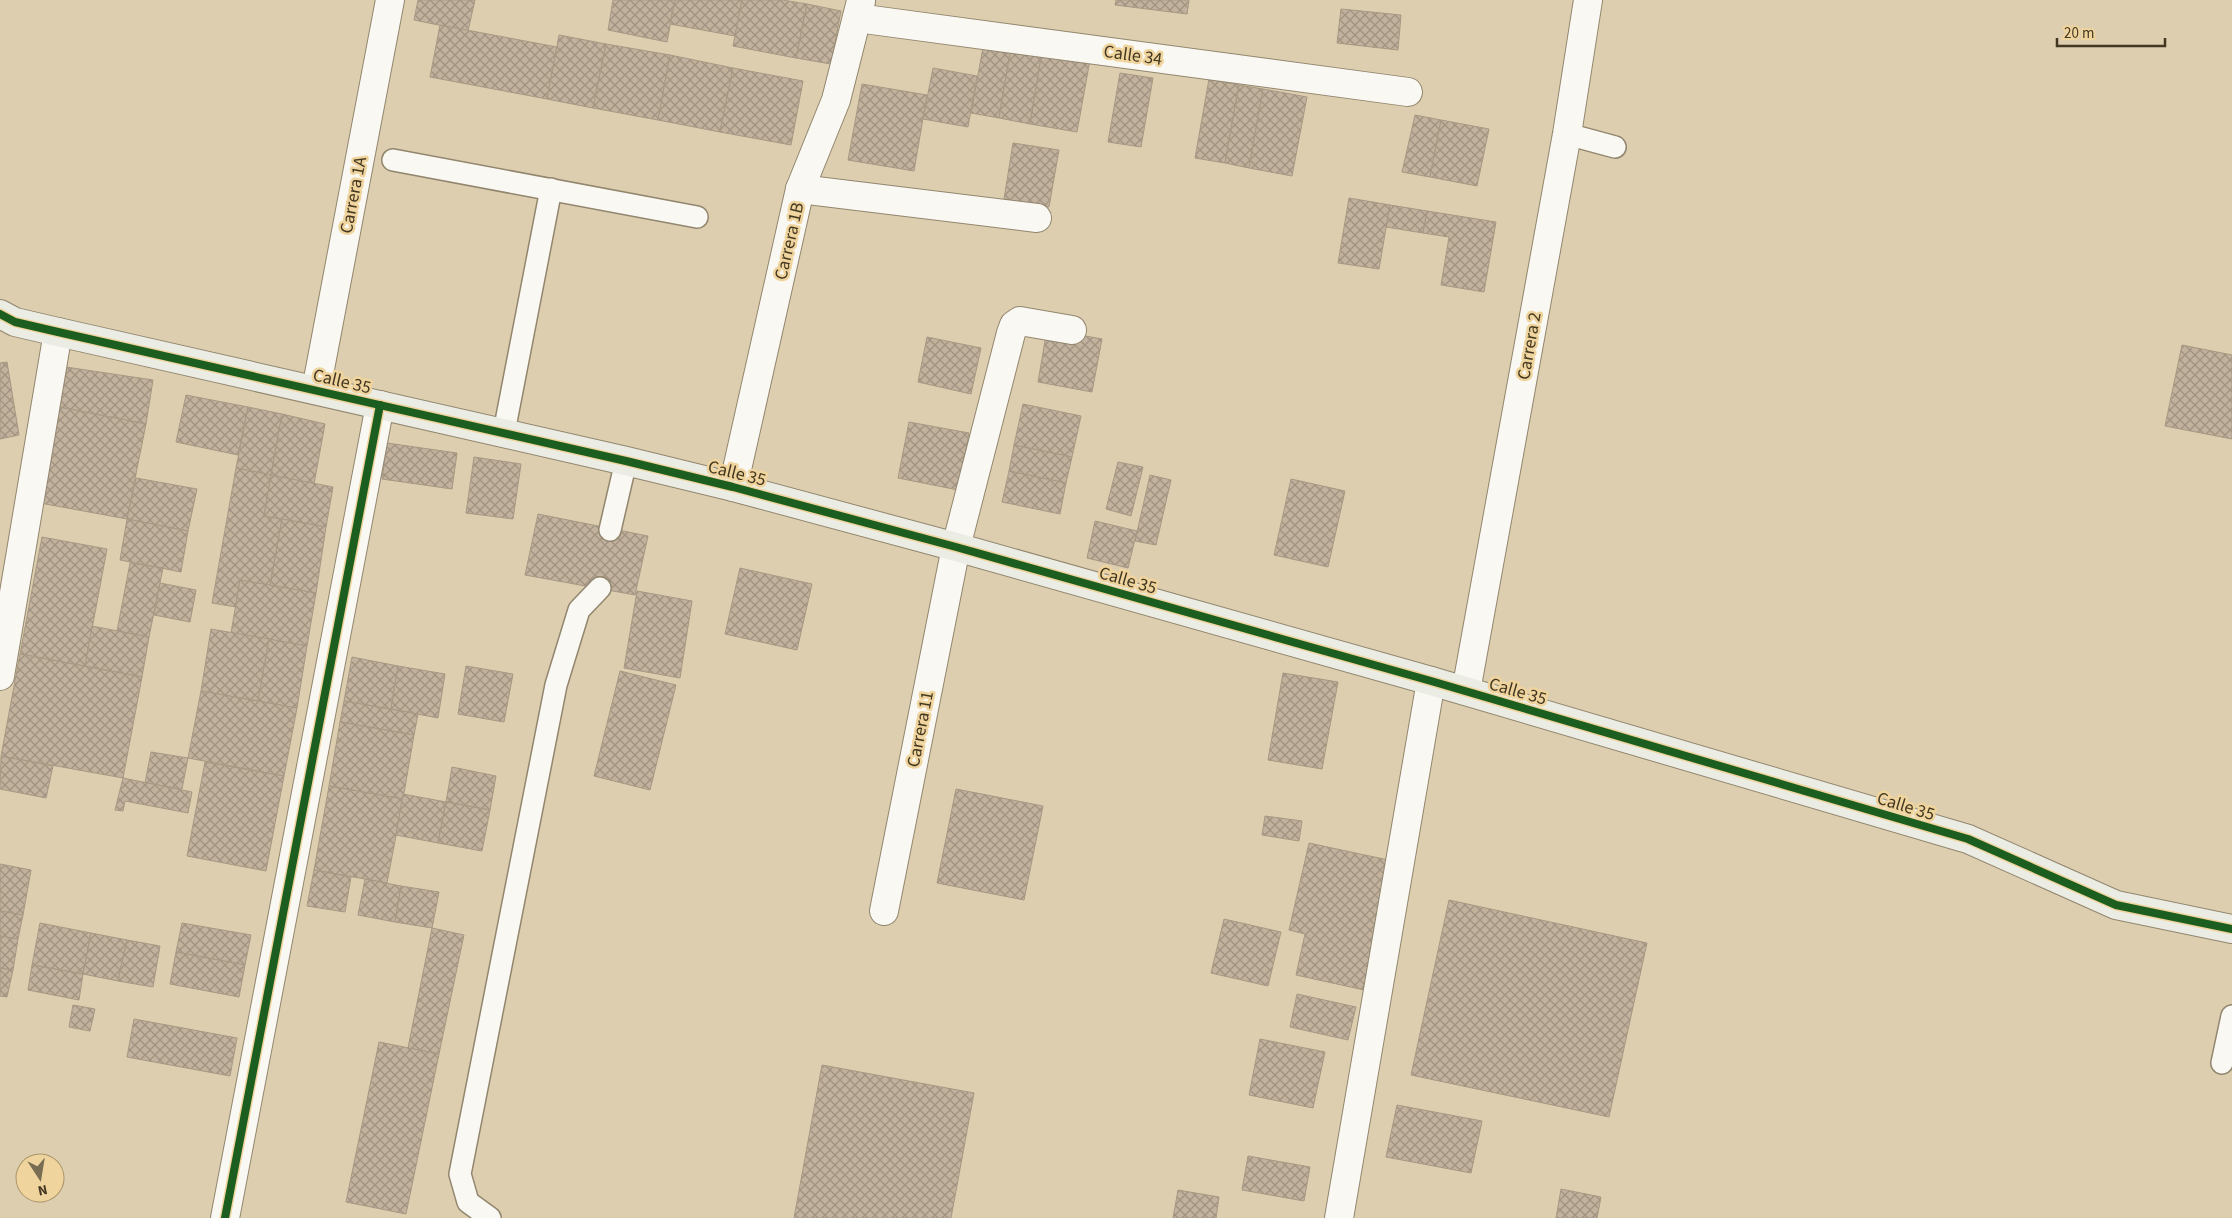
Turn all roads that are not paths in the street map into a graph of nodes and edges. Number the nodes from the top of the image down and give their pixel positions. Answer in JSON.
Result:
{"nodes":[{"id":1,"x":390,"y":0,"type":"edge"},
{"id":2,"x":1588,"y":0,"type":"edge"},
{"id":3,"x":859,"y":9,"type":"edge"},
{"id":4,"x":1408,"y":92,"type":"dead end"},
{"id":5,"x":1567,"y":134,"type":"junction"},
{"id":6,"x":1615,"y":147,"type":"dead end"},
{"id":7,"x":393,"y":160,"type":"dead end"},
{"id":8,"x":551,"y":189,"type":"junction"},
{"id":9,"x":800,"y":189,"type":"junction"},
{"id":10,"x":697,"y":217,"type":"dead end"},
{"id":11,"x":1038,"y":218,"type":"dead end"},
{"id":12,"x":0,"y":314,"type":"edge"},
{"id":13,"x":1072,"y":330,"type":"dead end"},
{"id":14,"x":58,"y":332,"type":"junction"},
{"id":15,"x":316,"y":390,"type":"junction"},
{"id":16,"x":380,"y":405,"type":"junction"},
{"id":17,"x":504,"y":432,"type":"junction"},
{"id":18,"x":626,"y":461,"type":"junction"},
{"id":19,"x":734,"y":487,"type":"junction"},
{"id":20,"x":610,"y":530,"type":"dead end"},
{"id":21,"x":956,"y":547,"type":"junction"},
{"id":22,"x":600,"y":588,"type":"dead end"},
{"id":23,"x":0,"y":676,"type":"edge"},
{"id":24,"x":1431,"y":681,"type":"junction"},
{"id":25,"x":1466,"y":691,"type":"junction"},
{"id":26,"x":884,"y":911,"type":"dead end"},
{"id":27,"x":2232,"y":929,"type":"edge"},
{"id":28,"x":2232,"y":1016,"type":"edge"},
{"id":29,"x":2222,"y":1063,"type":"dead end"},
{"id":30,"x":225,"y":1218,"type":"edge"},
{"id":31,"x":490,"y":1218,"type":"edge"},
{"id":32,"x":1338,"y":1218,"type":"edge"}],
"edges":[{"from":1,"to":15,"type":"street","name":"Carrera 1A"},
{"from":2,"to":5,"type":"street","name":"Carrera 2"},
{"from":3,"to":4,"type":"street","name":"Calle 34"},
{"from":3,"to":9,"type":"street","name":"Carrera 1B"},
{"from":5,"to":6,"type":"lane"},
{"from":5,"to":25,"type":"street","name":"Carrera 2"},
{"from":7,"to":8,"type":"lane"},
{"from":8,"to":10,"type":"lane"},
{"from":8,"to":17,"type":"lane"},
{"from":9,"to":11,"type":"street"},
{"from":9,"to":19,"type":"street","name":"Carrera 1B"},
{"from":12,"to":14,"type":"street","name":"Calle 35"},
{"from":13,"to":21,"type":"street","name":"Carrera 11"},
{"from":14,"to":15,"type":"street","name":"Calle 35"},
{"from":14,"to":23,"type":"street"},
{"from":15,"to":16,"type":"street","name":"Calle 35"},
{"from":16,"to":17,"type":"street","name":"Calle 35"},
{"from":16,"to":30,"type":"street"},
{"from":17,"to":18,"type":"street","name":"Calle 35"},
{"from":18,"to":19,"type":"street","name":"Calle 35"},
{"from":18,"to":20,"type":"lane"},
{"from":19,"to":21,"type":"street","name":"Calle 35"},
{"from":21,"to":24,"type":"street","name":"Calle 35"},
{"from":21,"to":26,"type":"street","name":"Carrera 11"},
{"from":22,"to":31,"type":"lane"},
{"from":24,"to":25,"type":"street","name":"Calle 35"},
{"from":24,"to":32,"type":"street"},
{"from":25,"to":27,"type":"street","name":"Calle 35"},
{"from":28,"to":29,"type":"lane"}]}
